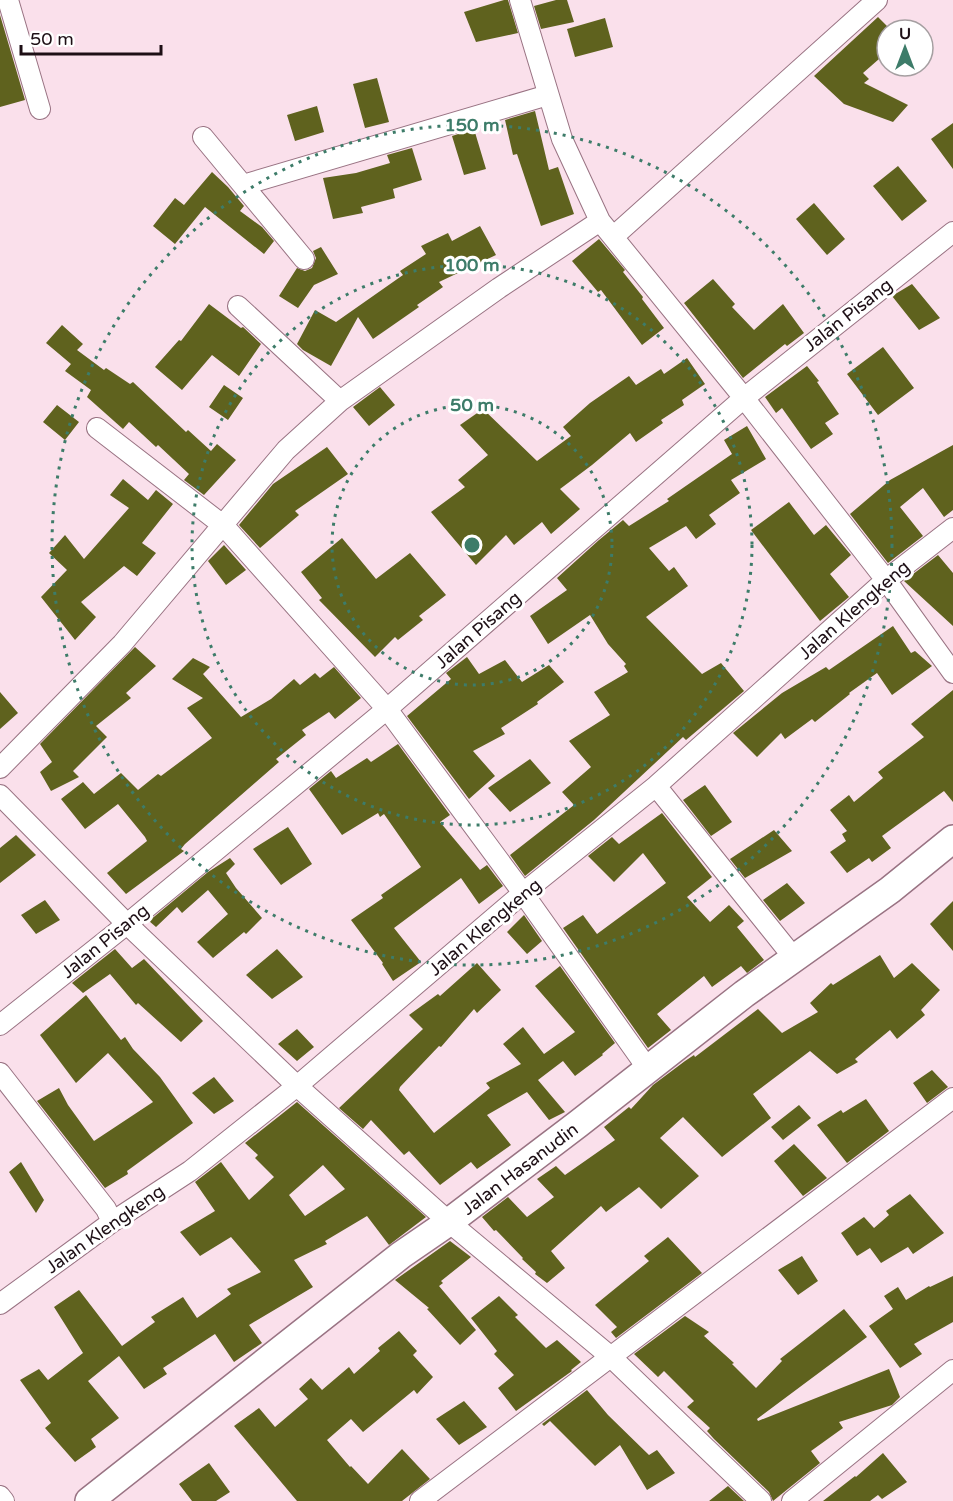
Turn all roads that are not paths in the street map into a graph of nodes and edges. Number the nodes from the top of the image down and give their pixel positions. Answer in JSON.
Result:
{"nodes":[{"id":1,"x":8,"y":0,"type":"edge"},
{"id":2,"x":520,"y":0,"type":"edge"},
{"id":3,"x":877,"y":0,"type":"edge"},
{"id":4,"x":549,"y":95,"type":"junction"},
{"id":5,"x":40,"y":110,"type":"dead end"},
{"id":6,"x":203,"y":137,"type":"dead end"},
{"id":7,"x":243,"y":185,"type":"junction"},
{"id":8,"x":600,"y":221,"type":"junction"},
{"id":9,"x":953,"y":232,"type":"edge"},
{"id":10,"x":613,"y":237,"type":"junction"},
{"id":11,"x":304,"y":259,"type":"dead end"},
{"id":12,"x":238,"y":306,"type":"dead end"},
{"id":13,"x":744,"y":398,"type":"junction"},
{"id":14,"x":340,"y":401,"type":"junction"},
{"id":15,"x":97,"y":428,"type":"dead end"},
{"id":16,"x":224,"y":526,"type":"junction"},
{"id":17,"x":953,"y":528,"type":"edge"},
{"id":18,"x":886,"y":580,"type":"junction"},
{"id":19,"x":953,"y":673,"type":"edge"},
{"id":20,"x":387,"y":709,"type":"junction"},
{"id":21,"x":0,"y":768,"type":"edge"},
{"id":22,"x":656,"y":786,"type":"junction"},
{"id":23,"x":0,"y":795,"type":"edge"},
{"id":24,"x":953,"y":839,"type":"edge"},
{"id":25,"x":523,"y":893,"type":"junction"},
{"id":26,"x":127,"y":924,"type":"junction"},
{"id":27,"x":794,"y":958,"type":"junction"},
{"id":28,"x":0,"y":1025,"type":"edge"},
{"id":29,"x":648,"y":1069,"type":"junction"},
{"id":30,"x":0,"y":1073,"type":"edge"},
{"id":31,"x":297,"y":1086,"type":"junction"},
{"id":32,"x":953,"y":1098,"type":"edge"},
{"id":33,"x":112,"y":1222,"type":"junction"},
{"id":34,"x":449,"y":1222,"type":"junction"},
{"id":35,"x":0,"y":1304,"type":"edge"},
{"id":36,"x":610,"y":1358,"type":"junction"},
{"id":37,"x":953,"y":1370,"type":"edge"},
{"id":38,"x":0,"y":1496,"type":"edge"},
{"id":39,"x":4,"y":1501,"type":"edge"},
{"id":40,"x":89,"y":1501,"type":"edge"},
{"id":41,"x":420,"y":1501,"type":"edge"},
{"id":42,"x":761,"y":1501,"type":"edge"},
{"id":43,"x":792,"y":1501,"type":"edge"}],
"edges":[{"from":1,"to":5,"type":"street"},
{"from":2,"to":4,"type":"street"},
{"from":3,"to":10,"type":"street"},
{"from":4,"to":7,"type":"street"},
{"from":4,"to":8,"type":"street"},
{"from":6,"to":7,"type":"street"},
{"from":7,"to":11,"type":"street"},
{"from":8,"to":10,"type":"street"},
{"from":8,"to":14,"type":"street"},
{"from":9,"to":13,"type":"street","name":"Jalan Pisang"},
{"from":10,"to":13,"type":"street"},
{"from":12,"to":14,"type":"street"},
{"from":13,"to":18,"type":"street"},
{"from":13,"to":20,"type":"street","name":"Jalan Pisang"},
{"from":14,"to":16,"type":"street"},
{"from":15,"to":16,"type":"street"},
{"from":16,"to":20,"type":"street"},
{"from":16,"to":21,"type":"street"},
{"from":17,"to":18,"type":"street","name":"Jalan Klengkeng"},
{"from":18,"to":19,"type":"street"},
{"from":18,"to":22,"type":"street","name":"Jalan Klengkeng"},
{"from":20,"to":25,"type":"street"},
{"from":20,"to":26,"type":"street","name":"Jalan Pisang"},
{"from":22,"to":25,"type":"street","name":"Jalan Klengkeng"},
{"from":22,"to":27,"type":"street"},
{"from":23,"to":26,"type":"street"},
{"from":24,"to":27,"type":"main road","name":"Jalan Hasanudin"},
{"from":25,"to":29,"type":"street"},
{"from":25,"to":31,"type":"street","name":"Jalan Klengkeng"},
{"from":26,"to":28,"type":"street","name":"Jalan Pisang"},
{"from":26,"to":31,"type":"street"},
{"from":27,"to":29,"type":"main road","name":"Jalan Hasanudin"},
{"from":29,"to":34,"type":"main road","name":"Jalan Hasanudin"},
{"from":30,"to":33,"type":"street"},
{"from":31,"to":33,"type":"street","name":"Jalan Klengkeng"},
{"from":31,"to":34,"type":"street"},
{"from":32,"to":36,"type":"street"},
{"from":33,"to":35,"type":"street","name":"Jalan Klengkeng"},
{"from":34,"to":36,"type":"street"},
{"from":34,"to":40,"type":"main road","name":"Jalan Hasanudin"},
{"from":36,"to":41,"type":"street"},
{"from":36,"to":42,"type":"street"},
{"from":37,"to":43,"type":"street"},
{"from":38,"to":39,"type":"street"}]}
